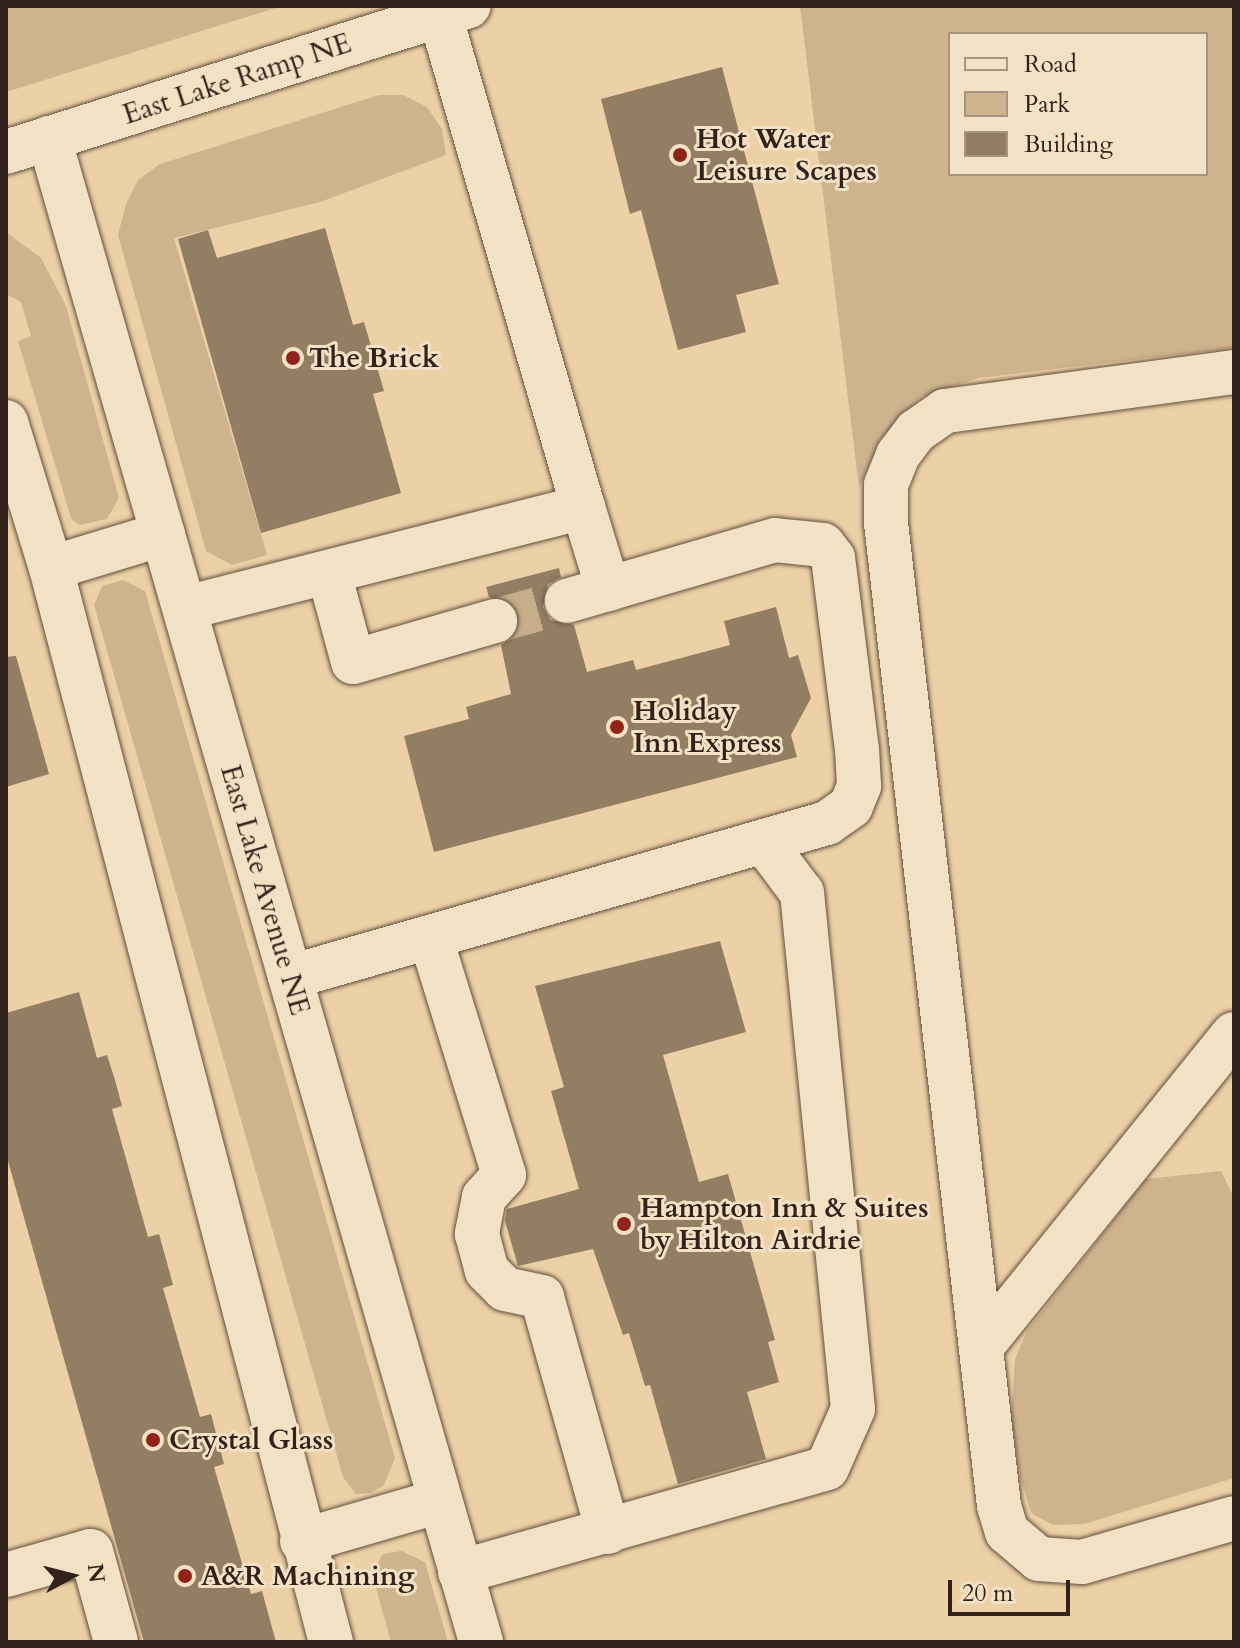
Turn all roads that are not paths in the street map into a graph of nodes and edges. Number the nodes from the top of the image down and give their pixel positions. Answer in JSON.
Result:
{"nodes":[{"id":1,"x":454,"y":10,"type":"edge"},
{"id":2,"x":49,"y":138,"type":"junction"},
{"id":3,"x":6,"y":152,"type":"edge"},
{"id":4,"x":1234,"y":372,"type":"edge"},
{"id":5,"x":6,"y":422,"type":"edge"},
{"id":6,"x":583,"y":507,"type":"junction"},
{"id":7,"x":163,"y":534,"type":"junction"},
{"id":8,"x":51,"y":568,"type":"junction"},
{"id":9,"x":329,"y":573,"type":"junction"},
{"id":10,"x":185,"y":608,"type":"junction"},
{"id":11,"x":495,"y":621,"type":"tunnel mouth"},
{"id":12,"x":764,"y":842,"type":"junction"},
{"id":13,"x":431,"y":939,"type":"junction"},
{"id":14,"x":290,"y":977,"type":"junction"},
{"id":15,"x":1234,"y":1034,"type":"edge"},
{"id":16,"x":981,"y":1347,"type":"junction"},
{"id":17,"x":440,"y":1501,"type":"junction"},
{"id":18,"x":1234,"y":1518,"type":"edge"},
{"id":19,"x":608,"y":1532,"type":"junction"},
{"id":20,"x":302,"y":1541,"type":"junction"},
{"id":21,"x":460,"y":1572,"type":"junction"},
{"id":22,"x":6,"y":1575,"type":"edge"},
{"id":23,"x":116,"y":1642,"type":"edge"},
{"id":24,"x":331,"y":1642,"type":"edge"},
{"id":25,"x":481,"y":1642,"type":"edge"}],
"edges":[{"from":1,"to":2,"type":"street","name":"East Lake Ramp NE"},
{"from":1,"to":6,"type":"street"},
{"from":2,"to":3,"type":"street","name":"East Lake Ramp NE"},
{"from":2,"to":7,"type":"street","name":"East Lake Avenue NE"},
{"from":4,"to":16,"type":"street"},
{"from":5,"to":8,"type":"street"},
{"from":6,"to":9,"type":"street"},
{"from":6,"to":12,"type":"street"},
{"from":7,"to":8,"type":"street"},
{"from":7,"to":10,"type":"street","name":"East Lake Avenue NE"},
{"from":8,"to":20,"type":"street"},
{"from":9,"to":10,"type":"street"},
{"from":9,"to":11,"type":"street"},
{"from":10,"to":14,"type":"street","name":"East Lake Avenue NE"},
{"from":12,"to":13,"type":"street"},
{"from":12,"to":19,"type":"street"},
{"from":13,"to":14,"type":"street"},
{"from":13,"to":19,"type":"street"},
{"from":14,"to":17,"type":"street","name":"East Lake Avenue NE"},
{"from":15,"to":16,"type":"street"},
{"from":16,"to":18,"type":"street"},
{"from":17,"to":20,"type":"street"},
{"from":17,"to":21,"type":"street","name":"East Lake Avenue NE"},
{"from":19,"to":21,"type":"street"},
{"from":20,"to":24,"type":"street"},
{"from":21,"to":25,"type":"street","name":"East Lake Avenue NE"},
{"from":22,"to":23,"type":"street"}]}
